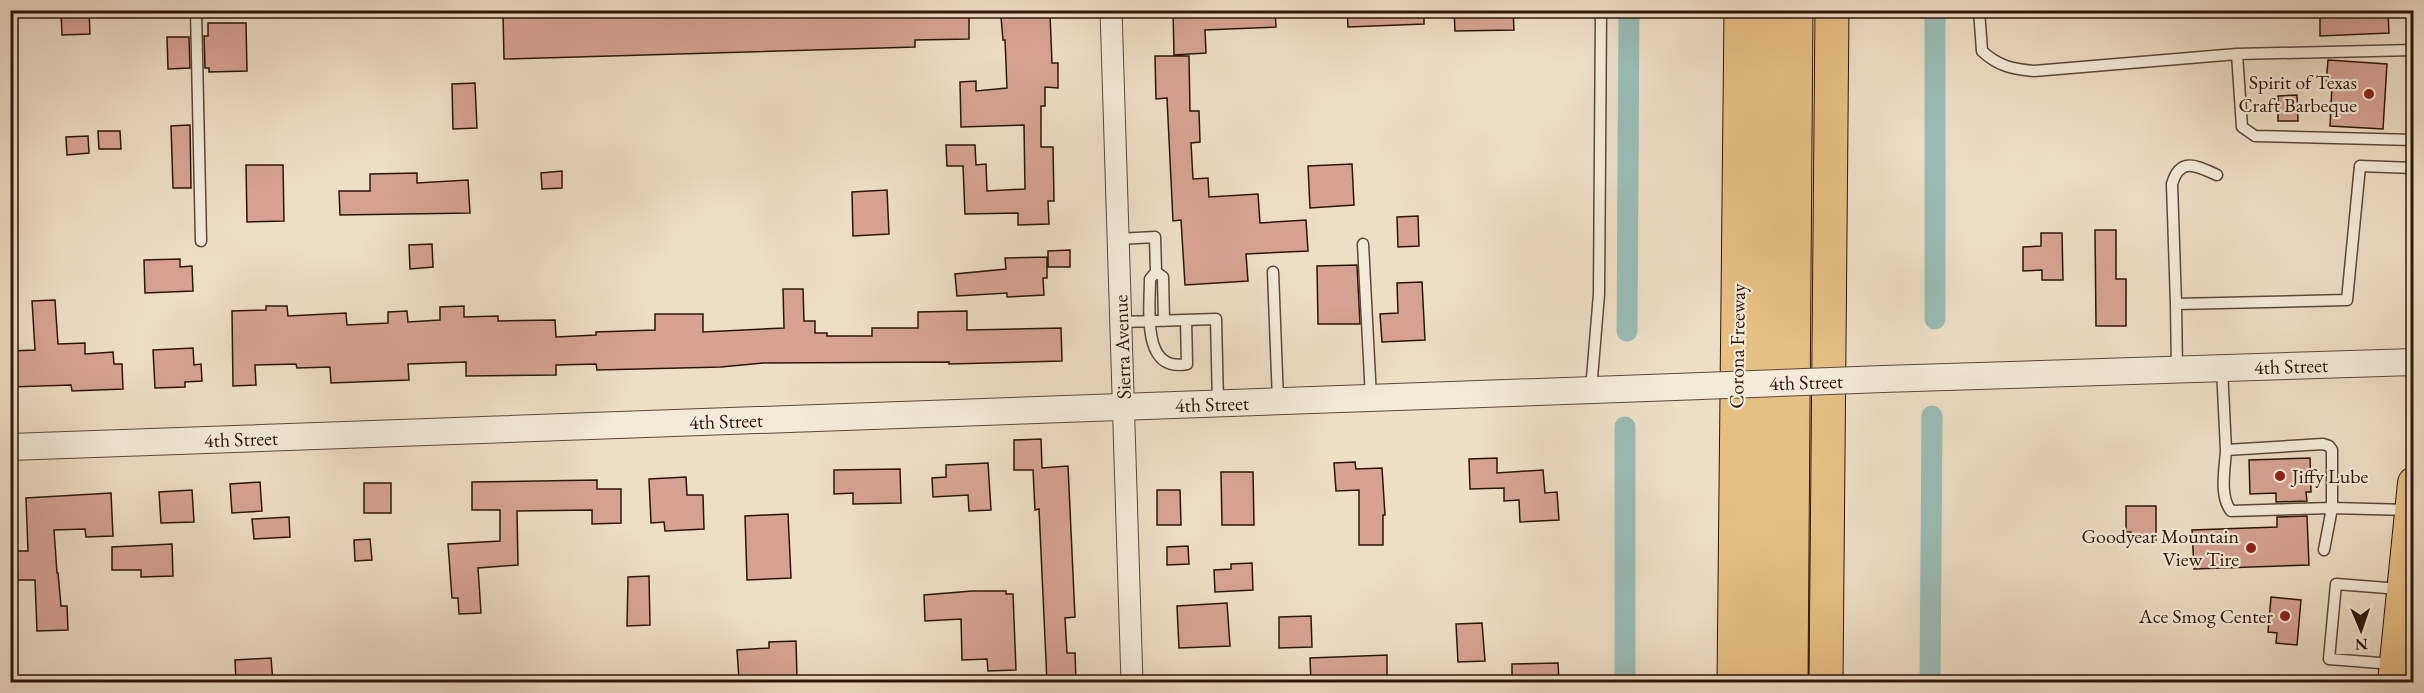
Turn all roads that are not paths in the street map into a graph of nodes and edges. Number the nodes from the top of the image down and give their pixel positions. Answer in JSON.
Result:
{"nodes":[{"id":1,"x":196,"y":10,"type":"edge"},
{"id":2,"x":1111,"y":10,"type":"edge"},
{"id":3,"x":1601,"y":10,"type":"edge"},
{"id":4,"x":1741,"y":10,"type":"edge"},
{"id":5,"x":1773,"y":10,"type":"edge"},
{"id":6,"x":1796,"y":10,"type":"edge"},
{"id":7,"x":1832,"y":10,"type":"edge"},
{"id":8,"x":1979,"y":10,"type":"edge"},
{"id":9,"x":2414,"y":50,"type":"edge"},
{"id":10,"x":2237,"y":54,"type":"junction"},
{"id":11,"x":2414,"y":140,"type":"edge"},
{"id":12,"x":2414,"y":168,"type":"edge"},
{"id":13,"x":2217,"y":175,"type":"dead end"},
{"id":14,"x":1118,"y":239,"type":"junction"},
{"id":15,"x":201,"y":242,"type":"dead end"},
{"id":16,"x":1363,"y":244,"type":"dead end"},
{"id":17,"x":1156,"y":272,"type":"junction"},
{"id":18,"x":1273,"y":272,"type":"dead end"},
{"id":19,"x":2176,"y":304,"type":"junction"},
{"id":20,"x":1186,"y":320,"type":"junction"},
{"id":21,"x":1151,"y":321,"type":"junction"},
{"id":22,"x":1164,"y":321,"type":"junction"},
{"id":23,"x":1121,"y":322,"type":"junction"},
{"id":24,"x":2414,"y":362,"type":"edge"},
{"id":25,"x":2222,"y":368,"type":"junction"},
{"id":26,"x":2177,"y":370,"type":"junction"},
{"id":27,"x":1595,"y":390,"type":"junction"},
{"id":28,"x":1371,"y":398,"type":"junction"},
{"id":29,"x":1278,"y":401,"type":"junction"},
{"id":30,"x":1218,"y":404,"type":"junction"},
{"id":31,"x":1124,"y":406,"type":"junction"},
{"id":32,"x":10,"y":447,"type":"edge"},
{"id":33,"x":2226,"y":450,"type":"junction"},
{"id":34,"x":2412,"y":497,"type":"edge"},
{"id":35,"x":2332,"y":508,"type":"junction"},
{"id":36,"x":2324,"y":550,"type":"dead end"},
{"id":37,"x":2410,"y":550,"type":"edge"},
{"id":38,"x":2403,"y":589,"type":"junction"},
{"id":39,"x":2395,"y":673,"type":"edge"},
{"id":40,"x":1132,"y":682,"type":"edge"},
{"id":41,"x":1734,"y":682,"type":"edge"},
{"id":42,"x":1766,"y":682,"type":"edge"},
{"id":43,"x":1791,"y":682,"type":"edge"},
{"id":44,"x":1826,"y":682,"type":"edge"}],
"edges":[{"from":1,"to":15,"type":"lane"},
{"from":2,"to":14,"type":"street","name":"Sierra Avenue"},
{"from":3,"to":27,"type":"lane"},
{"from":4,"to":41,"type":"highway","name":"Corona Freeway"},
{"from":5,"to":42,"type":"highway"},
{"from":6,"to":43,"type":"highway"},
{"from":7,"to":44,"type":"highway"},
{"from":8,"to":10,"type":"lane"},
{"from":9,"to":10,"type":"lane"},
{"from":10,"to":11,"type":"lane"},
{"from":12,"to":19,"type":"lane"},
{"from":13,"to":19,"type":"lane"},
{"from":14,"to":17,"type":"lane"},
{"from":14,"to":23,"type":"street","name":"Sierra Avenue"},
{"from":16,"to":28,"type":"lane"},
{"from":17,"to":21,"type":"lane"},
{"from":17,"to":22,"type":"lane"},
{"from":18,"to":29,"type":"lane"},
{"from":19,"to":26,"type":"lane"},
{"from":20,"to":21,"type":"lane"},
{"from":20,"to":22,"type":"lane"},
{"from":20,"to":30,"type":"lane"},
{"from":21,"to":22,"type":"lane"},
{"from":21,"to":23,"type":"lane"},
{"from":23,"to":31,"type":"street","name":"Sierra Avenue"},
{"from":24,"to":25,"type":"street","name":"4th Street"},
{"from":25,"to":26,"type":"street","name":"4th Street"},
{"from":25,"to":33,"type":"lane"},
{"from":26,"to":27,"type":"street","name":"4th Street","bridge":true},
{"from":27,"to":28,"type":"street","name":"4th Street"},
{"from":28,"to":29,"type":"street","name":"4th Street"},
{"from":29,"to":30,"type":"street","name":"4th Street"},
{"from":30,"to":31,"type":"street","name":"4th Street"},
{"from":31,"to":32,"type":"street","name":"4th Street"},
{"from":31,"to":40,"type":"street","name":"Sierra Avenue"},
{"from":33,"to":35,"type":"lane"},
{"from":33,"to":35,"type":"lane"},
{"from":34,"to":35,"type":"lane"},
{"from":34,"to":37,"type":"main road"},
{"from":35,"to":36,"type":"lane"},
{"from":37,"to":38,"type":"main road"},
{"from":38,"to":39,"type":"main road"},
{"from":38,"to":39,"type":"lane"}]}
